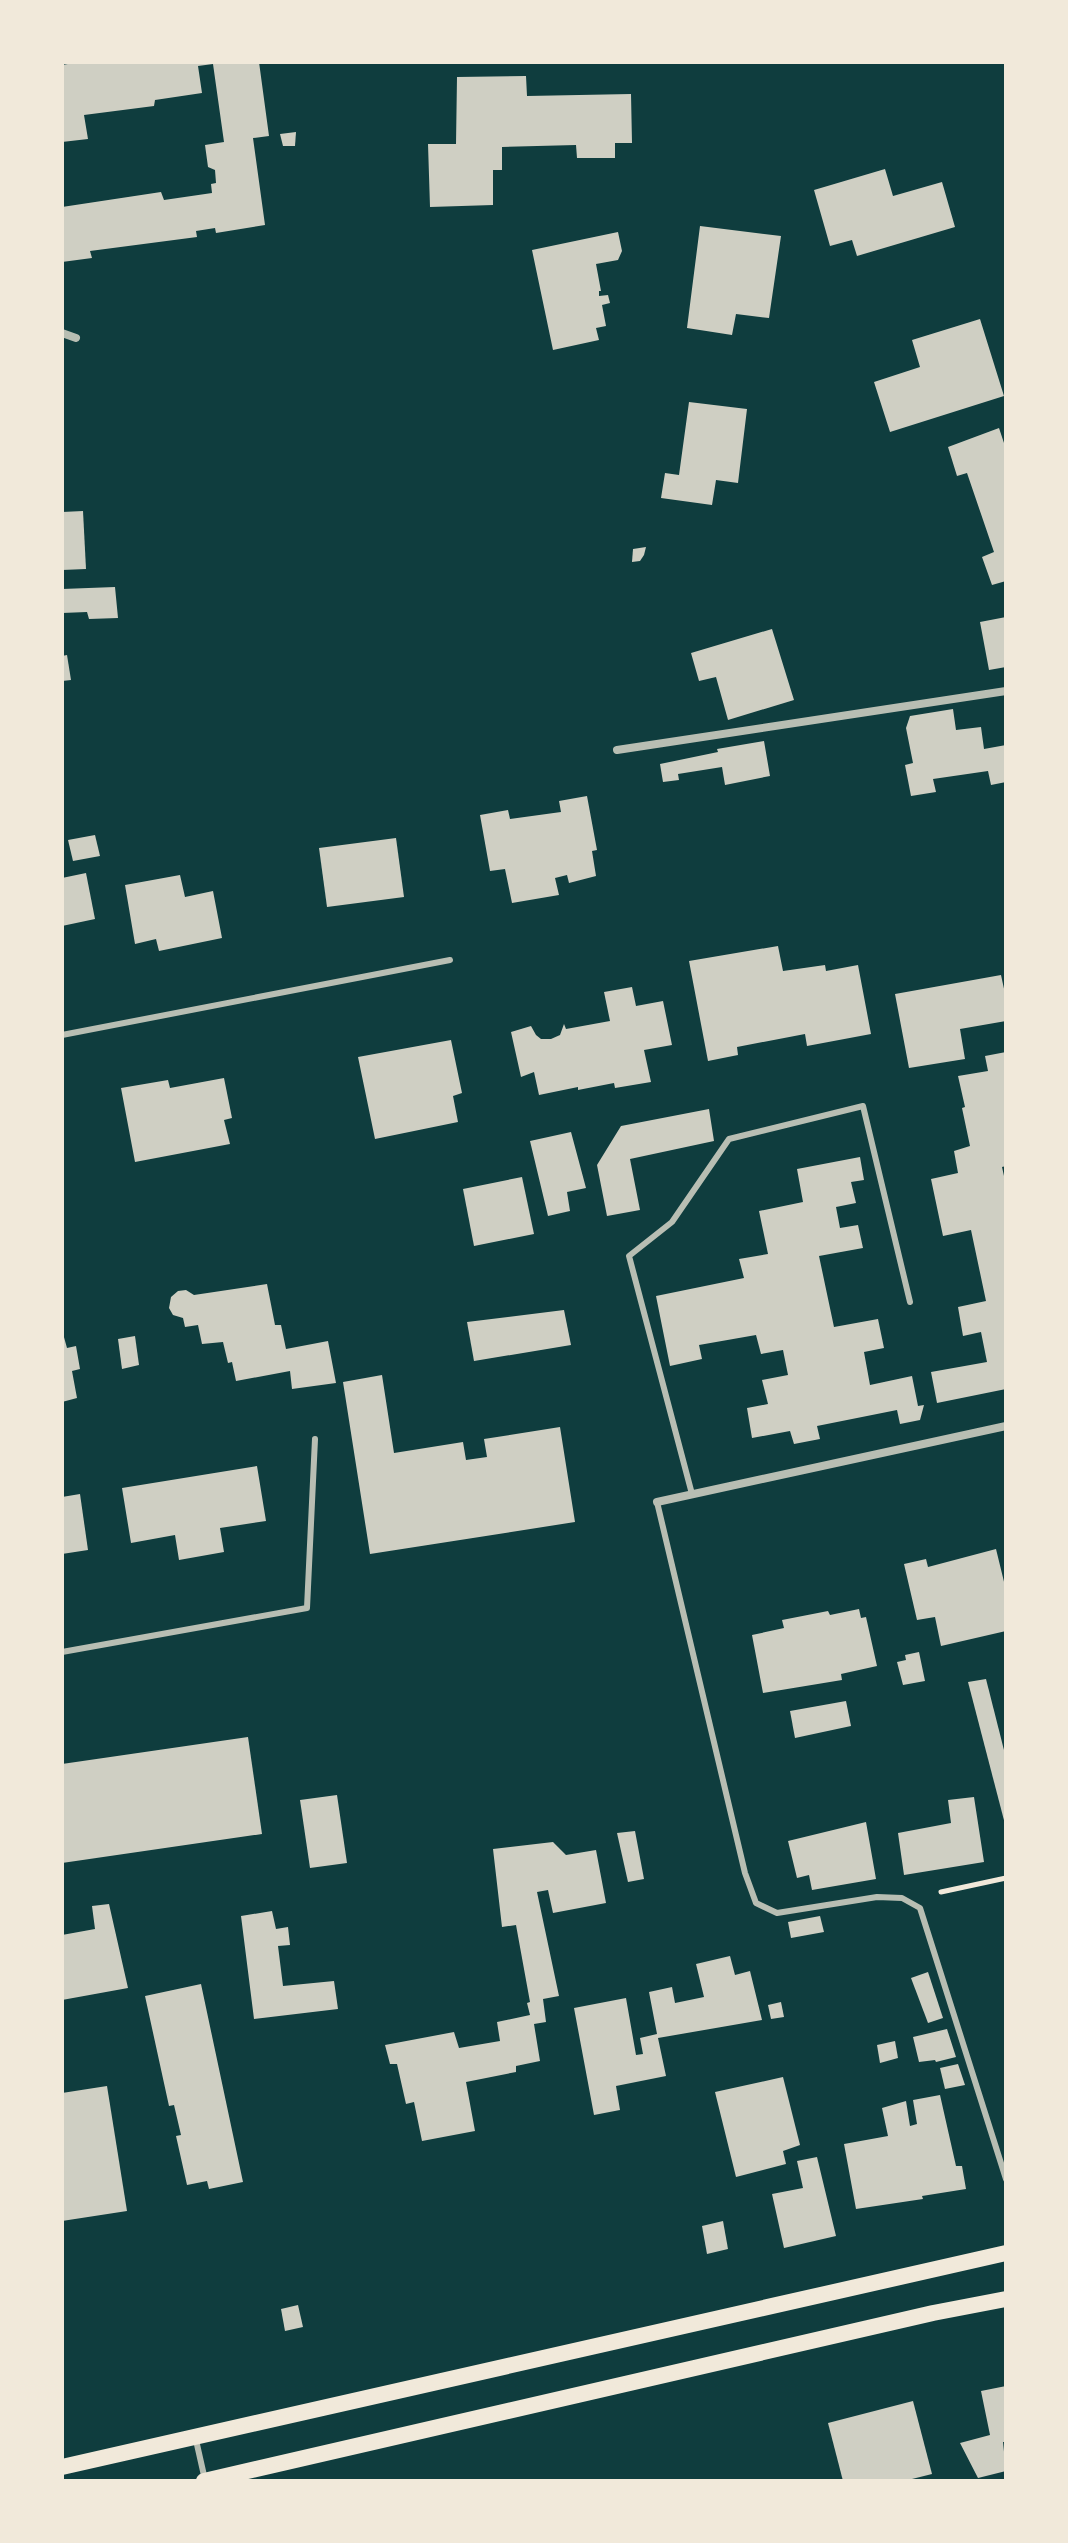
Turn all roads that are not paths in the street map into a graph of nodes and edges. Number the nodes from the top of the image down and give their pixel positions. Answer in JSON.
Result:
{"nodes":[{"id":1,"x":62,"y":333,"type":"edge"},
{"id":2,"x":76,"y":338,"type":"dead end"},
{"id":3,"x":1006,"y":691,"type":"edge"},
{"id":4,"x":617,"y":750,"type":"dead end"},
{"id":5,"x":450,"y":960,"type":"dead end"},
{"id":6,"x":62,"y":1035,"type":"edge"},
{"id":7,"x":910,"y":1302,"type":"dead end"},
{"id":8,"x":1006,"y":1426,"type":"edge"},
{"id":9,"x":315,"y":1439,"type":"dead end"},
{"id":10,"x":692,"y":1494,"type":"junction"},
{"id":11,"x":657,"y":1502,"type":"joint"},
{"id":12,"x":62,"y":1652,"type":"edge"},
{"id":13,"x":1006,"y":2179,"type":"edge"},
{"id":14,"x":1006,"y":2253,"type":"edge"},
{"id":15,"x":1006,"y":2299,"type":"edge"},
{"id":16,"x":195,"y":2437,"type":"junction"},
{"id":17,"x":62,"y":2467,"type":"edge"},
{"id":18,"x":205,"y":2481,"type":"edge"}],
"edges":[{"from":1,"to":2,"type":"street"},
{"from":3,"to":4,"type":"street"},
{"from":5,"to":6,"type":"lane"},
{"from":7,"to":10,"type":"lane"},
{"from":8,"to":10,"type":"street"},
{"from":9,"to":12,"type":"lane"},
{"from":10,"to":11,"type":"street"},
{"from":11,"to":13,"type":"lane"},
{"from":14,"to":16,"type":"main road"},
{"from":15,"to":18,"type":"main road"},
{"from":16,"to":17,"type":"main road"},
{"from":16,"to":18,"type":"lane"}]}
